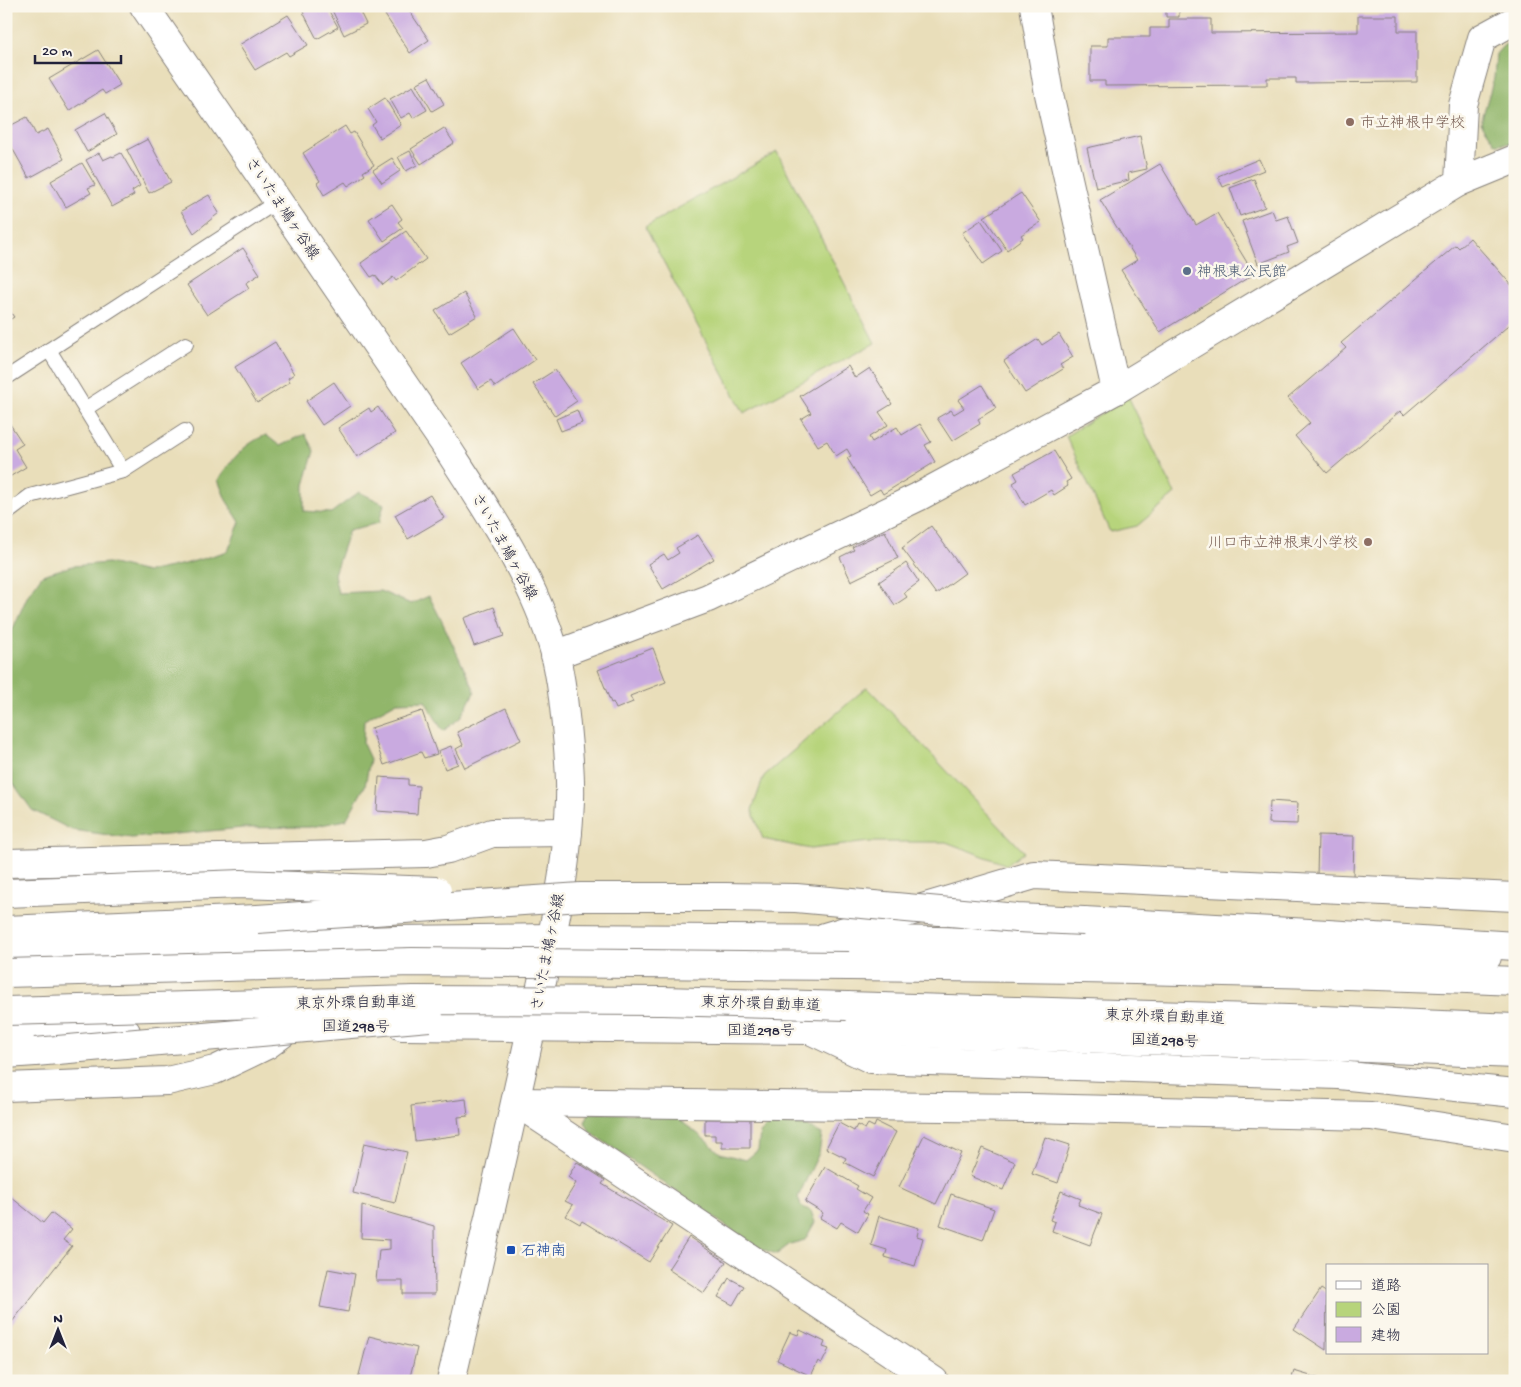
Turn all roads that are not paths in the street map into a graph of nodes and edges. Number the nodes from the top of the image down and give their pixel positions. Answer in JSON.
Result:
{"nodes":[{"id":1,"x":144,"y":6,"type":"edge"},
{"id":2,"x":1034,"y":6,"type":"edge"},
{"id":3,"x":1515,"y":20,"type":"edge"},
{"id":4,"x":1515,"y":159,"type":"edge"},
{"id":5,"x":1459,"y":182,"type":"junction"},
{"id":6,"x":278,"y":201,"type":"junction"},
{"id":7,"x":186,"y":344,"type":"dead end"},
{"id":8,"x":49,"y":350,"type":"junction"},
{"id":9,"x":6,"y":378,"type":"edge"},
{"id":10,"x":1116,"y":390,"type":"junction"},
{"id":11,"x":85,"y":409,"type":"junction"},
{"id":12,"x":185,"y":431,"type":"dead end"},
{"id":13,"x":123,"y":471,"type":"junction"},
{"id":14,"x":6,"y":514,"type":"edge"},
{"id":15,"x":555,"y":655,"type":"junction"},
{"id":16,"x":568,"y":832,"type":"junction"},
{"id":17,"x":6,"y":863,"type":"edge"},
{"id":18,"x":6,"y":893,"type":"edge"},
{"id":19,"x":581,"y":897,"type":"junction"},
{"id":20,"x":1515,"y":897,"type":"edge"},
{"id":21,"x":6,"y":930,"type":"edge"},
{"id":22,"x":551,"y":938,"type":"junction"},
{"id":23,"x":814,"y":940,"type":"junction"},
{"id":24,"x":1515,"y":946,"type":"edge"},
{"id":25,"x":6,"y":951,"type":"edge"},
{"id":26,"x":1515,"y":958,"type":"edge"},
{"id":27,"x":6,"y":973,"type":"edge"},
{"id":28,"x":1515,"y":981,"type":"edge"},
{"id":29,"x":663,"y":1001,"type":"junction"},
{"id":30,"x":6,"y":1011,"type":"edge"},
{"id":31,"x":294,"y":1025,"type":"junction"},
{"id":32,"x":532,"y":1028,"type":"junction"},
{"id":33,"x":1515,"y":1028,"type":"edge"},
{"id":34,"x":810,"y":1030,"type":"junction"},
{"id":35,"x":121,"y":1032,"type":"junction"},
{"id":36,"x":6,"y":1037,"type":"edge"},
{"id":37,"x":6,"y":1043,"type":"edge"},
{"id":38,"x":6,"y":1054,"type":"edge"},
{"id":39,"x":1515,"y":1054,"type":"edge"},
{"id":40,"x":6,"y":1087,"type":"edge"},
{"id":41,"x":1515,"y":1093,"type":"edge"},
{"id":42,"x":516,"y":1102,"type":"junction"},
{"id":43,"x":1515,"y":1138,"type":"edge"},
{"id":44,"x":451,"y":1381,"type":"edge"},
{"id":45,"x":934,"y":1381,"type":"edge"}],
"edges":[{"from":1,"to":6,"type":"main road","name":"さいたま鳩ヶ谷線"},
{"from":2,"to":10,"type":"main road"},
{"from":3,"to":5,"type":"main road"},
{"from":4,"to":5,"type":"main road"},
{"from":5,"to":10,"type":"main road"},
{"from":6,"to":8,"type":"lane"},
{"from":6,"to":15,"type":"main road","name":"さいたま鳩ヶ谷線"},
{"from":7,"to":11,"type":"lane"},
{"from":8,"to":9,"type":"lane"},
{"from":8,"to":11,"type":"lane"},
{"from":10,"to":15,"type":"main road"},
{"from":11,"to":13,"type":"lane"},
{"from":12,"to":13,"type":"lane"},
{"from":13,"to":14,"type":"lane"},
{"from":15,"to":16,"type":"main road","name":"さいたま鳩ヶ谷線"},
{"from":16,"to":17,"type":"main road"},
{"from":16,"to":22,"type":"main road","name":"さいたま鳩ヶ谷線"},
{"from":18,"to":19,"type":"main road","bridge":true},
{"from":19,"to":21,"type":"main road","bridge":true},
{"from":19,"to":24,"type":"main road","bridge":true},
{"from":20,"to":23,"type":"main road"},
{"from":22,"to":23,"type":"main road"},
{"from":22,"to":25,"type":"main road"},
{"from":22,"to":32,"type":"main road","name":"さいたま鳩ヶ谷線"},
{"from":23,"to":26,"type":"main road"},
{"from":27,"to":28,"type":"main road","bridge":true},
{"from":29,"to":30,"type":"main road","name":"東京外環自動車道","bridge":true},
{"from":29,"to":33,"type":"main road","name":"東京外環自動車道","bridge":true},
{"from":29,"to":38,"type":"main road","bridge":true},
{"from":31,"to":32,"type":"main road","name":"国道298号"},
{"from":31,"to":35,"type":"main road","name":"国道298号"},
{"from":31,"to":40,"type":"main road"},
{"from":32,"to":34,"type":"main road","name":"国道298号"},
{"from":32,"to":42,"type":"main road","name":"さいたま鳩ヶ谷線"},
{"from":34,"to":39,"type":"main road","name":"国道298号"},
{"from":34,"to":41,"type":"main road"},
{"from":35,"to":36,"type":"main road","name":"国道298号"},
{"from":35,"to":37,"type":"main road"},
{"from":42,"to":43,"type":"main road"},
{"from":42,"to":44,"type":"main road","name":"さいたま鳩ヶ谷線"},
{"from":42,"to":45,"type":"main road"}]}
